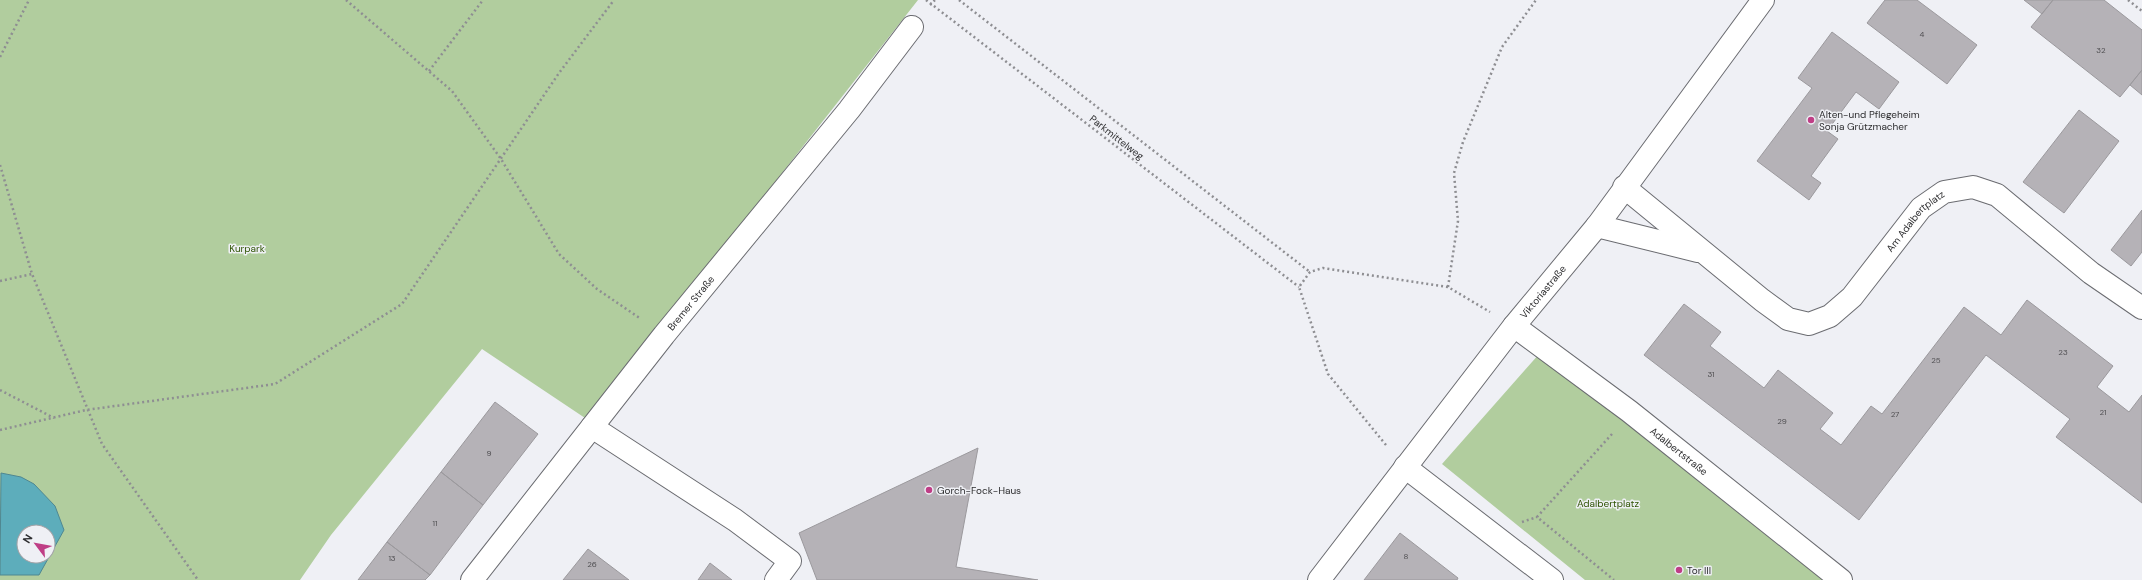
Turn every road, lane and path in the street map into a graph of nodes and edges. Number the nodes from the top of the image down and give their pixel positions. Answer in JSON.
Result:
{"nodes":[{"id":1,"x":28,"y":0,"type":"edge"},
{"id":2,"x":346,"y":0,"type":"edge"},
{"id":3,"x":483,"y":0,"type":"edge"},
{"id":4,"x":614,"y":0,"type":"edge"},
{"id":5,"x":926,"y":0,"type":"edge"},
{"id":6,"x":959,"y":0,"type":"edge"},
{"id":7,"x":1536,"y":0,"type":"edge"},
{"id":8,"x":1763,"y":0,"type":"edge"},
{"id":9,"x":2128,"y":0,"type":"edge"},
{"id":10,"x":2142,"y":11,"type":"edge"},
{"id":11,"x":912,"y":27,"type":"dead end"},
{"id":12,"x":0,"y":57,"type":"edge"},
{"id":13,"x":429,"y":70,"type":"junction"},
{"id":14,"x":501,"y":159,"type":"junction"},
{"id":15,"x":0,"y":165,"type":"edge"},
{"id":16,"x":1624,"y":187,"type":"junction"},
{"id":17,"x":1597,"y":226,"type":"junction"},
{"id":18,"x":1704,"y":252,"type":"junction"},
{"id":19,"x":1310,"y":272,"type":"junction"},
{"id":20,"x":32,"y":274,"type":"junction"},
{"id":21,"x":0,"y":281,"type":"edge"},
{"id":22,"x":1299,"y":287,"type":"junction"},
{"id":23,"x":1448,"y":287,"type":"junction"},
{"id":24,"x":2142,"y":308,"type":"edge"},
{"id":25,"x":1514,"y":326,"type":"junction"},
{"id":26,"x":664,"y":335,"type":"junction"},
{"id":27,"x":0,"y":390,"type":"edge"},
{"id":28,"x":86,"y":410,"type":"junction"},
{"id":29,"x":54,"y":418,"type":"junction"},
{"id":30,"x":592,"y":427,"type":"junction"},
{"id":31,"x":0,"y":430,"type":"edge"},
{"id":32,"x":1618,"y":439,"type":"dead end"},
{"id":33,"x":1405,"y":467,"type":"junction"},
{"id":34,"x":199,"y":580,"type":"edge"},
{"id":35,"x":472,"y":580,"type":"edge"},
{"id":36,"x":776,"y":580,"type":"edge"},
{"id":37,"x":1318,"y":580,"type":"edge"},
{"id":38,"x":1552,"y":580,"type":"edge"},
{"id":39,"x":1614,"y":580,"type":"edge"},
{"id":40,"x":1841,"y":580,"type":"edge"}],
"edges":[{"from":1,"to":12,"type":"path"},
{"from":2,"to":13,"type":"path"},
{"from":3,"to":13,"type":"path"},
{"from":4,"to":14,"type":"path"},
{"from":5,"to":22,"type":"path","name":"Parkmittelweg"},
{"from":6,"to":19,"type":"path","name":"Parkmittelweg"},
{"from":7,"to":23,"type":"path"},
{"from":8,"to":16,"type":"street","name":"Viktoriastraße"},
{"from":9,"to":10,"type":"path"},
{"from":11,"to":26,"type":"street","name":"Bremer Straße"},
{"from":13,"to":14,"type":"path"},
{"from":14,"to":26,"type":"path"},
{"from":14,"to":28,"type":"path"},
{"from":15,"to":20,"type":"path"},
{"from":16,"to":17,"type":"street","name":"Viktoriastraße"},
{"from":16,"to":18,"type":"street","name":"Am Adalbertplatz"},
{"from":17,"to":18,"type":"street","name":"Am Adalbertplatz"},
{"from":17,"to":25,"type":"street","name":"Viktoriastraße"},
{"from":18,"to":24,"type":"street","name":"Am Adalbertplatz"},
{"from":19,"to":22,"type":"path"},
{"from":19,"to":23,"type":"path"},
{"from":20,"to":21,"type":"path"},
{"from":20,"to":28,"type":"path"},
{"from":22,"to":33,"type":"path"},
{"from":23,"to":25,"type":"path"},
{"from":25,"to":33,"type":"street","name":"Viktoriastraße"},
{"from":25,"to":40,"type":"street","name":"Adalbertstraße"},
{"from":26,"to":30,"type":"street","name":"Bremer Straße"},
{"from":27,"to":29,"type":"path"},
{"from":28,"to":29,"type":"path"},
{"from":28,"to":34,"type":"path"},
{"from":29,"to":31,"type":"path"},
{"from":30,"to":35,"type":"street","name":"Bremer Straße"},
{"from":30,"to":36,"type":"street"},
{"from":32,"to":39,"type":"path"},
{"from":33,"to":37,"type":"street","name":"Viktoriastraße"},
{"from":33,"to":38,"type":"street"}]}
